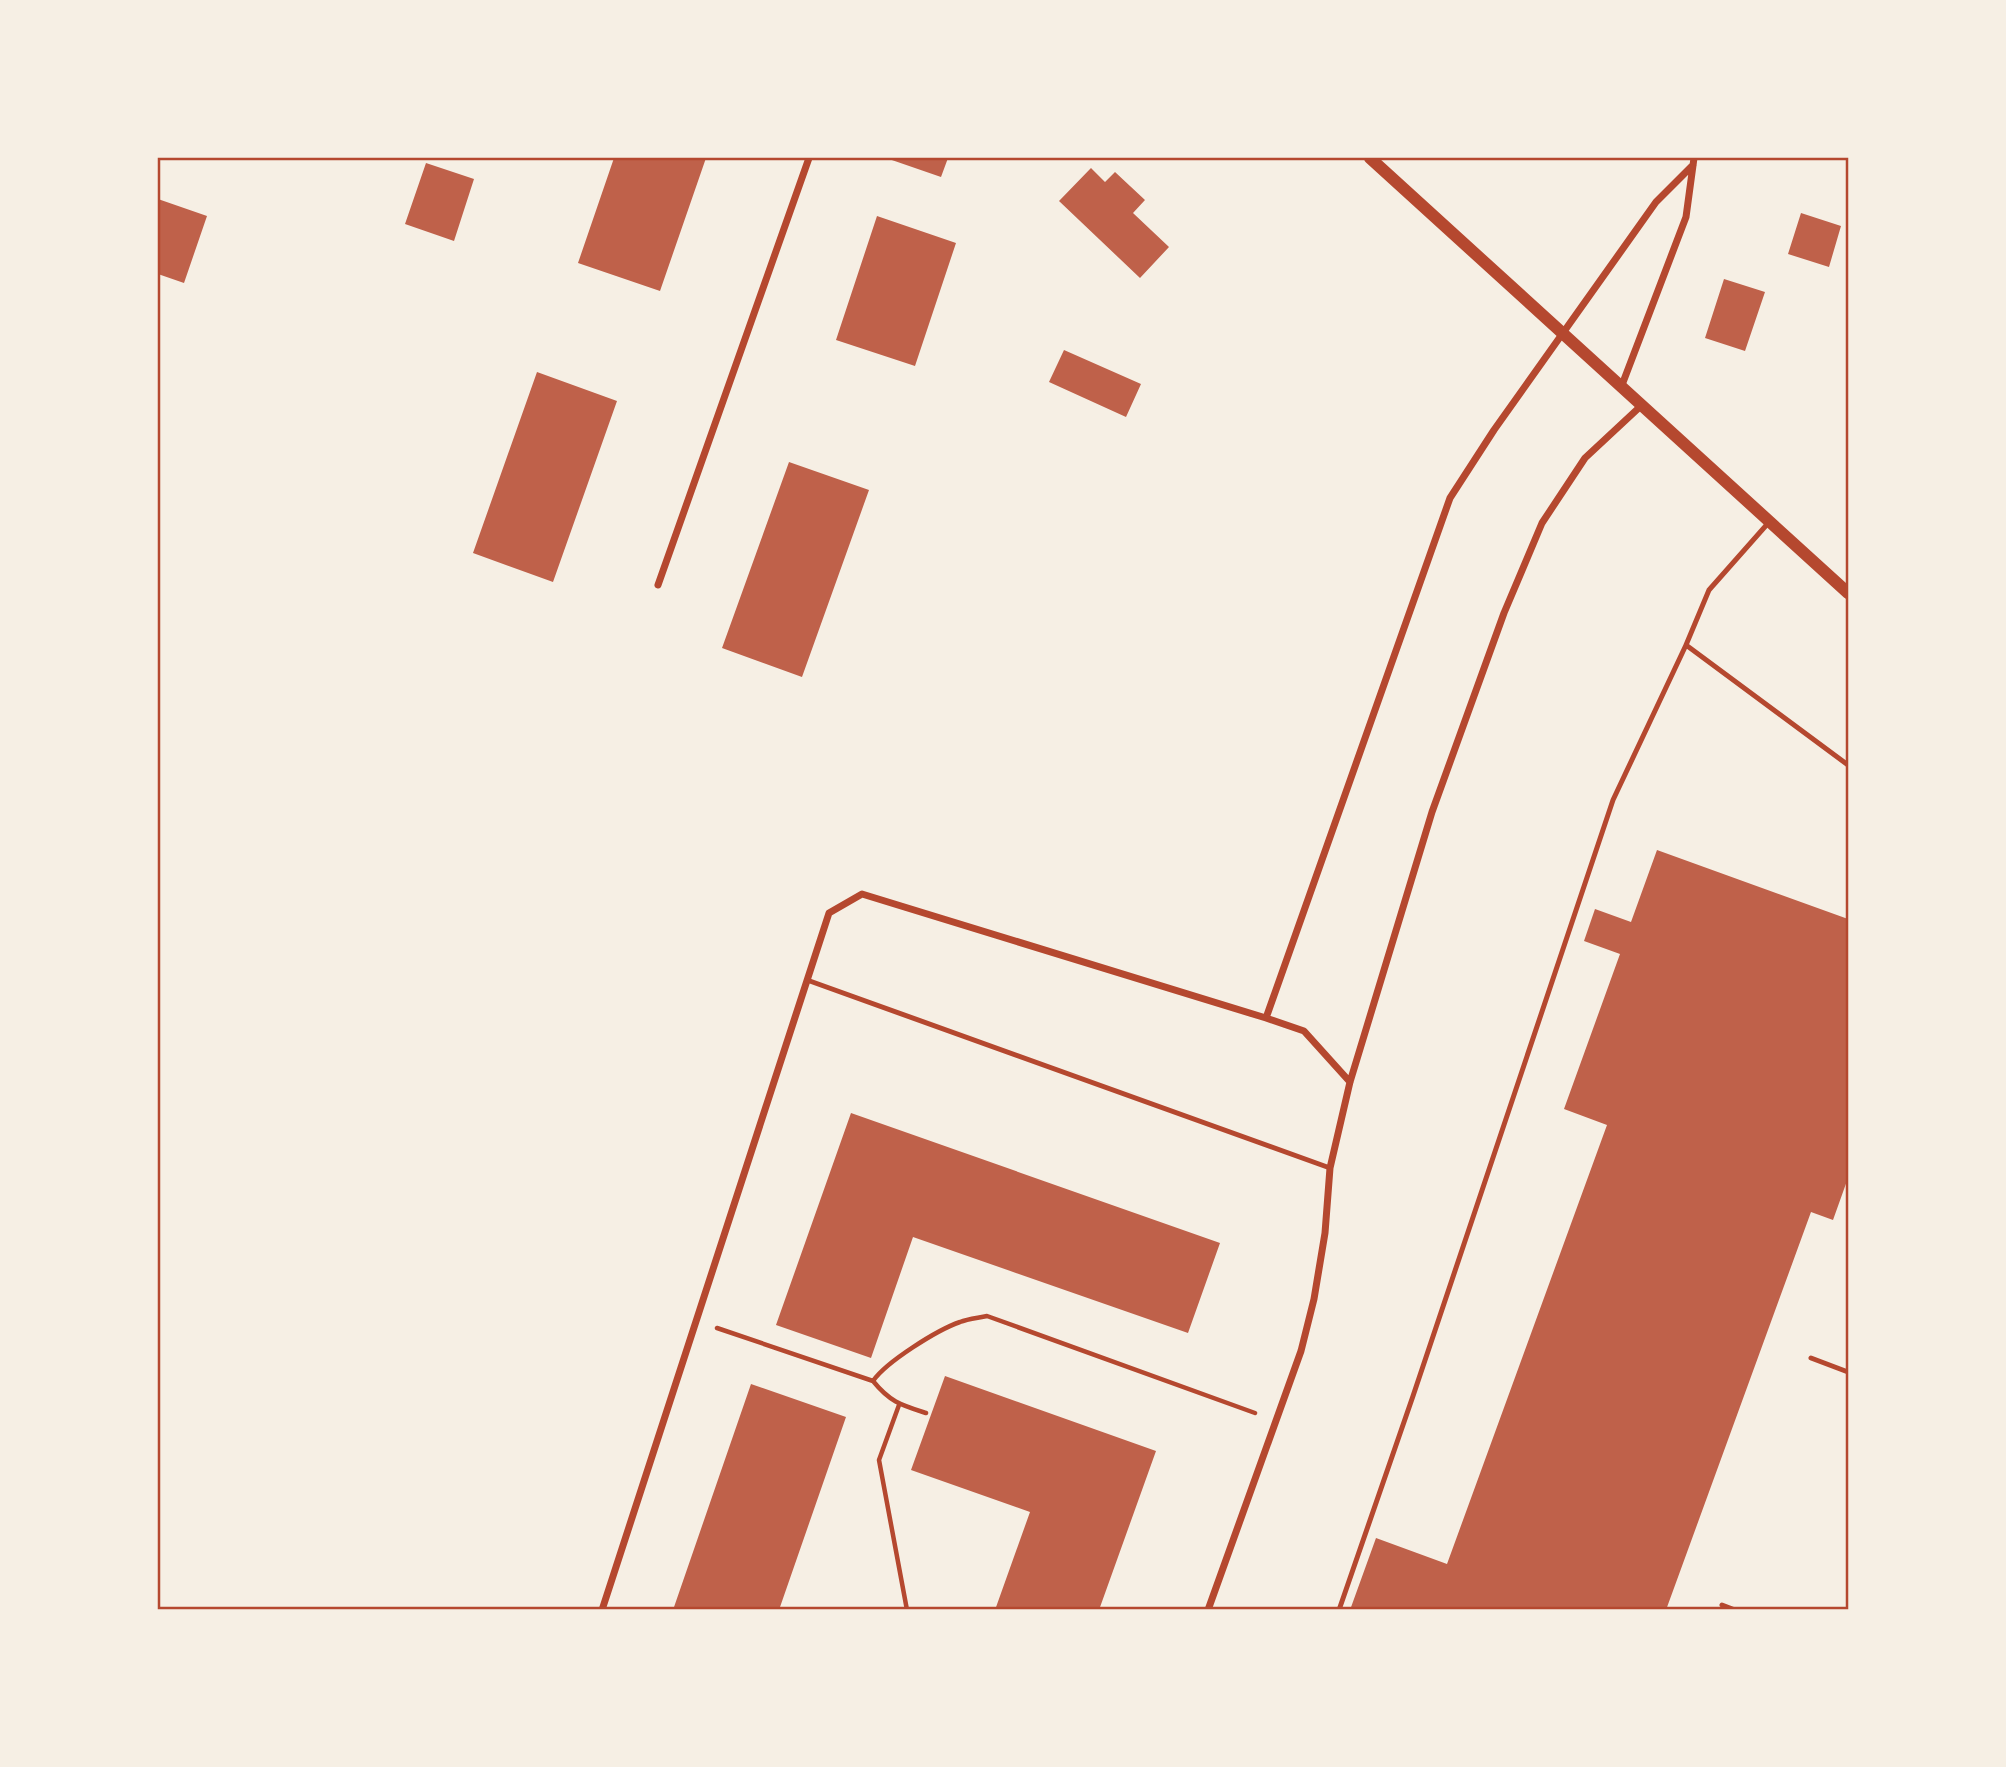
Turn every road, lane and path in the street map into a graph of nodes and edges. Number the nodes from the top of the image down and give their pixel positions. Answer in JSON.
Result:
{"nodes":[{"id":1,"x":809,"y":158,"type":"edge"},
{"id":2,"x":1370,"y":158,"type":"edge"},
{"id":3,"x":1694,"y":161,"type":"edge"},
{"id":4,"x":1563,"y":332,"type":"junction"},
{"id":5,"x":1622,"y":385,"type":"junction"},
{"id":6,"x":1643,"y":404,"type":"junction"},
{"id":7,"x":1770,"y":521,"type":"junction"},
{"id":8,"x":657,"y":585,"type":"dead end"},
{"id":9,"x":1849,"y":593,"type":"edge"},
{"id":10,"x":1686,"y":645,"type":"junction"},
{"id":11,"x":1849,"y":765,"type":"edge"},
{"id":12,"x":807,"y":981,"type":"junction"},
{"id":13,"x":1266,"y":1018,"type":"junction"},
{"id":14,"x":1350,"y":1082,"type":"junction"},
{"id":15,"x":1330,"y":1168,"type":"junction"},
{"id":16,"x":696,"y":1321,"type":"junction"},
{"id":17,"x":1811,"y":1358,"type":"dead end"},
{"id":18,"x":1849,"y":1372,"type":"edge"},
{"id":19,"x":873,"y":1381,"type":"junction"},
{"id":20,"x":899,"y":1405,"type":"junction"},
{"id":21,"x":926,"y":1413,"type":"dead end"},
{"id":22,"x":1276,"y":1421,"type":"junction"},
{"id":23,"x":1722,"y":1605,"type":"dead end"},
{"id":24,"x":602,"y":1609,"type":"edge"},
{"id":25,"x":907,"y":1609,"type":"edge"},
{"id":26,"x":1208,"y":1609,"type":"edge"},
{"id":27,"x":1339,"y":1609,"type":"edge"},
{"id":28,"x":1735,"y":1609,"type":"edge"}],
"edges":[{"from":1,"to":8,"type":"street"},
{"from":2,"to":4,"type":"street"},
{"from":3,"to":4,"type":"street"},
{"from":3,"to":5,"type":"street"},
{"from":4,"to":5,"type":"street"},
{"from":4,"to":13,"type":"street"},
{"from":5,"to":6,"type":"street"},
{"from":6,"to":7,"type":"street"},
{"from":6,"to":14,"type":"street"},
{"from":7,"to":9,"type":"street"},
{"from":7,"to":10,"type":"lane"},
{"from":10,"to":11,"type":"lane"},
{"from":10,"to":27,"type":"lane"},
{"from":12,"to":13,"type":"street"},
{"from":12,"to":15,"type":"lane"},
{"from":12,"to":16,"type":"street"},
{"from":13,"to":14,"type":"street"},
{"from":14,"to":15,"type":"street"},
{"from":15,"to":22,"type":"street"},
{"from":16,"to":19,"type":"path"},
{"from":16,"to":24,"type":"street"},
{"from":17,"to":18,"type":"lane"},
{"from":19,"to":20,"type":"path"},
{"from":19,"to":22,"type":"path"},
{"from":20,"to":21,"type":"path"},
{"from":20,"to":25,"type":"path"},
{"from":22,"to":26,"type":"street"},
{"from":23,"to":28,"type":"lane"}]}
